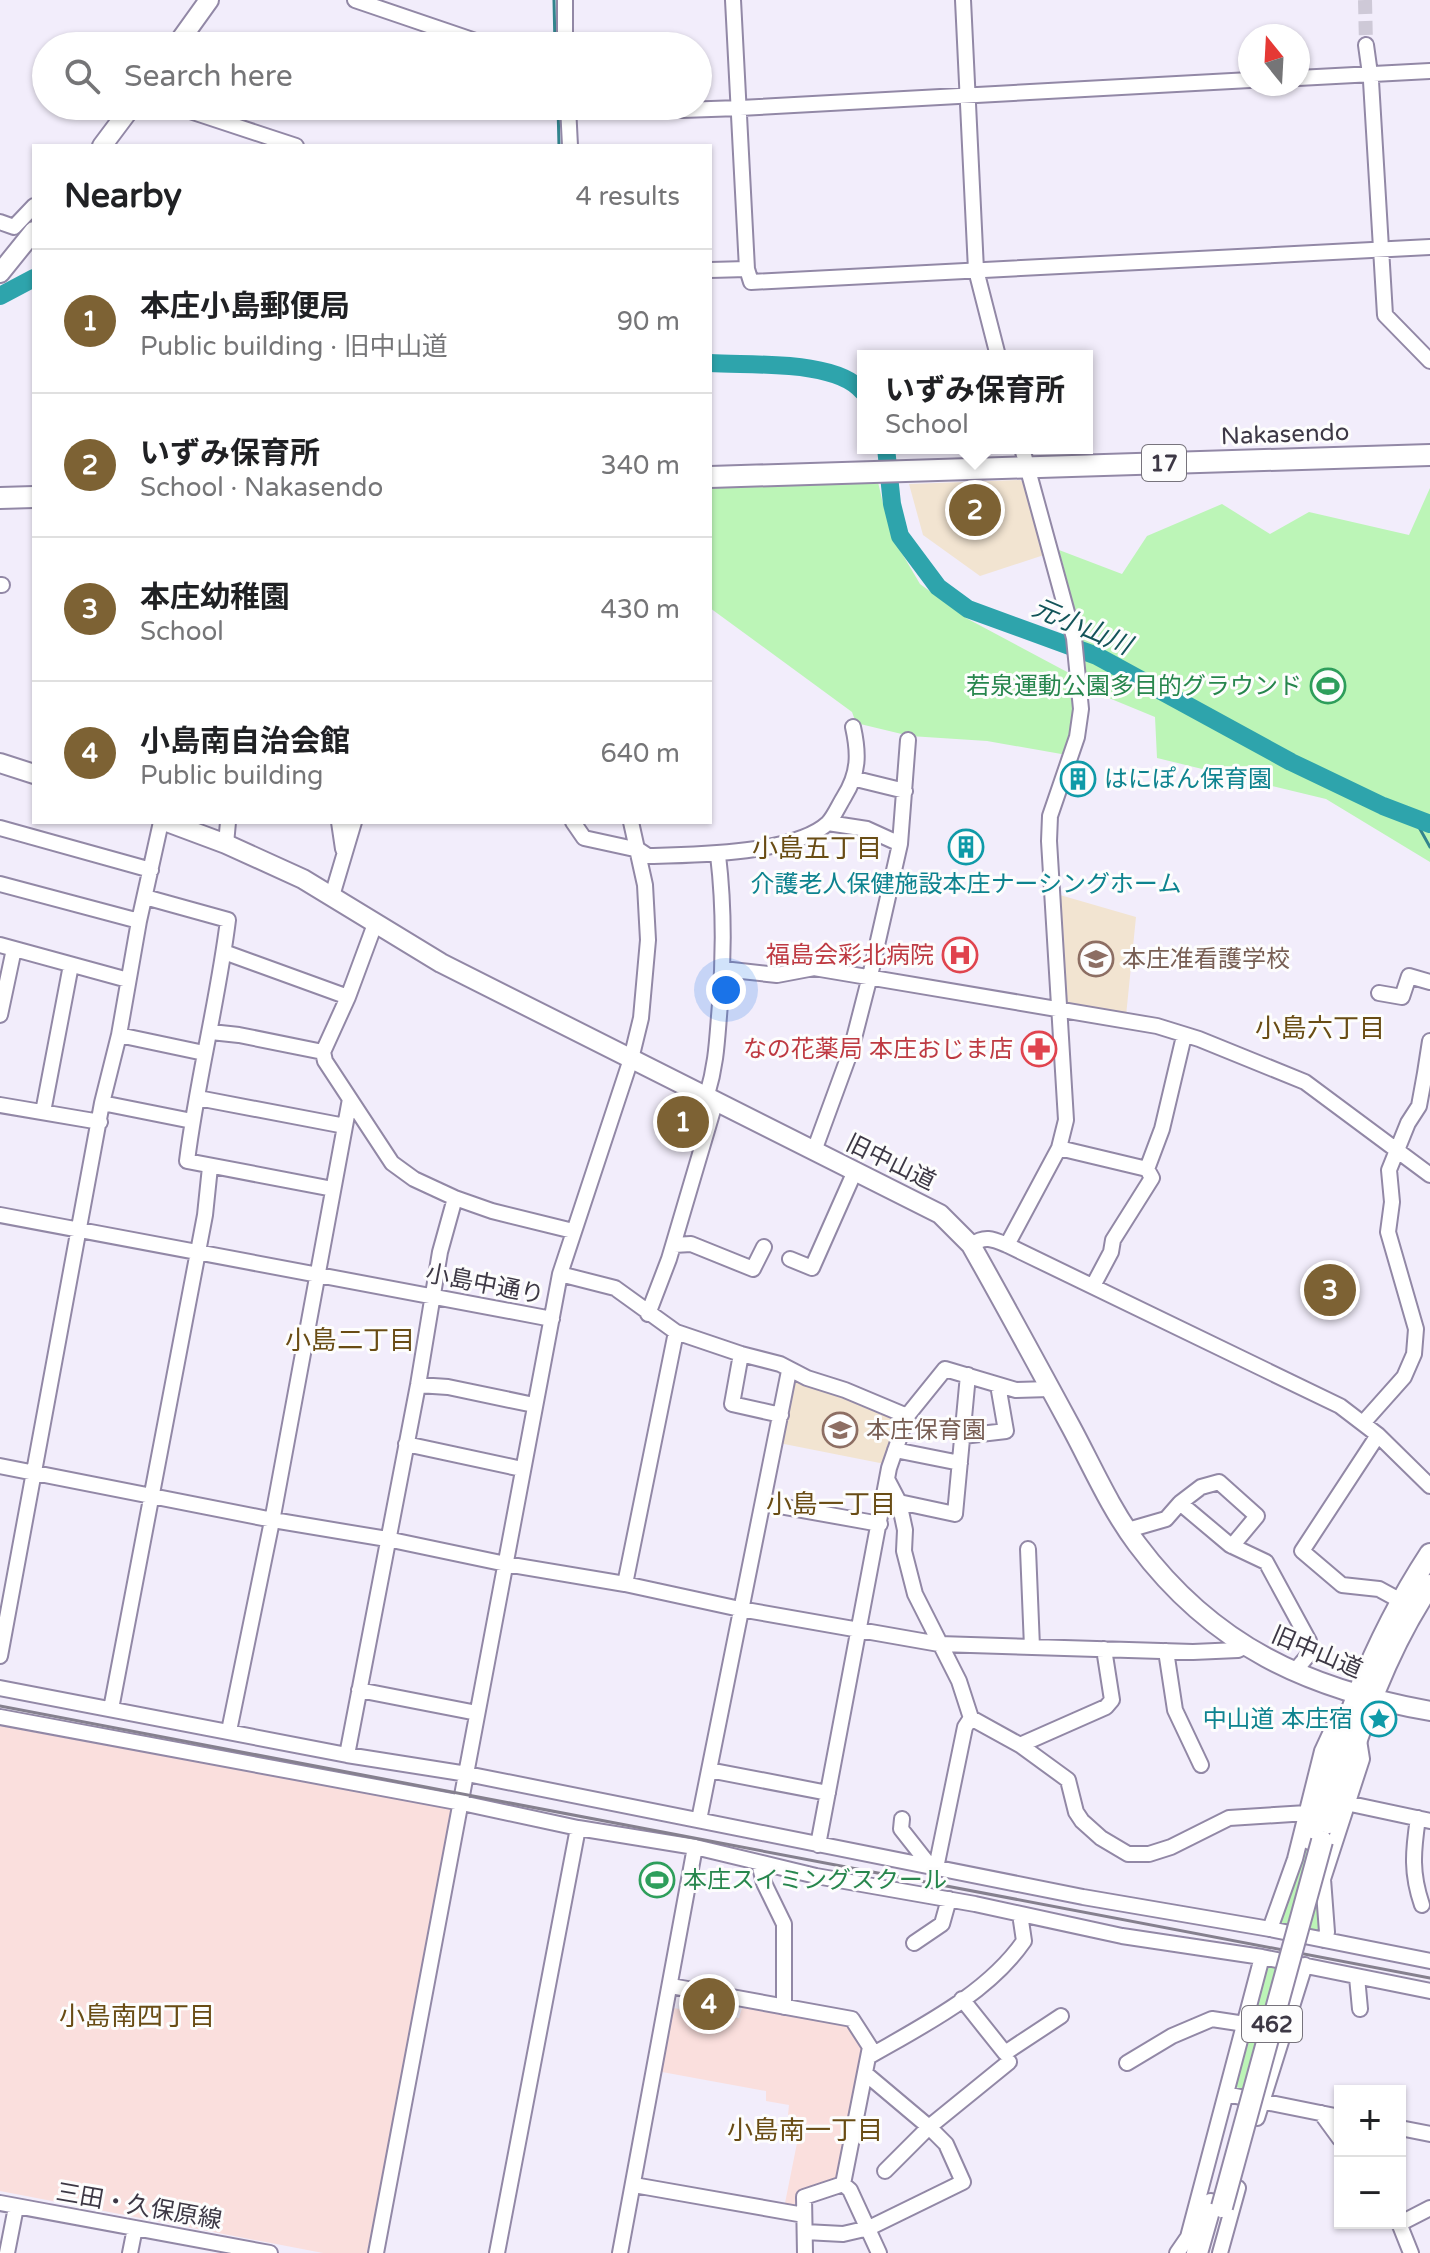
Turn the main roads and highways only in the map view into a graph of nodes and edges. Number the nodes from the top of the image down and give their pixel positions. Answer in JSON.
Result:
{"nodes":[{"id":1,"x":209,"y":0,"type":"edge"},
{"id":2,"x":186,"y":32,"type":"edge"},
{"id":3,"x":122,"y":120,"type":"edge"},
{"id":4,"x":104,"y":144,"type":"edge"},
{"id":5,"x":32,"y":233,"type":"edge"},
{"id":6,"x":0,"y":273,"type":"edge"},
{"id":7,"x":1430,"y":455,"type":"edge"},
{"id":8,"x":1024,"y":458,"type":"edge"},
{"id":9,"x":712,"y":477,"type":"edge"},
{"id":10,"x":32,"y":497,"type":"edge"},
{"id":11,"x":0,"y":498,"type":"edge"},
{"id":12,"x":0,"y":763,"type":"edge"},
{"id":13,"x":32,"y":773,"type":"edge"},
{"id":14,"x":170,"y":824,"type":"edge"},
{"id":15,"x":1430,"y":1554,"type":"edge"},
{"id":16,"x":1430,"y":1585,"type":"edge"},
{"id":17,"x":1364,"y":1697,"type":"junction"},
{"id":18,"x":1430,"y":1711,"type":"edge"},
{"id":19,"x":1216,"y":2206,"type":"junction"},
{"id":20,"x":1197,"y":2253,"type":"edge"},
{"id":21,"x":1210,"y":2253,"type":"edge"}],
"edges":[{"from":1,"to":2,"type":"main road"},
{"from":3,"to":4,"type":"main road"},
{"from":5,"to":6,"type":"main road"},
{"from":7,"to":8,"type":"highway","name":"Nakasendo","number":"17"},
{"from":8,"to":9,"type":"highway","name":"Nakasendo","number":"17"},
{"from":10,"to":11,"type":"highway"},
{"from":12,"to":13,"type":"main road"},
{"from":14,"to":17,"type":"main road","name":"旧中山道"},
{"from":15,"to":17,"type":"highway","number":"462"},
{"from":16,"to":17,"type":"highway","number":"462"},
{"from":17,"to":18,"type":"main road","name":"旧中山道"},
{"from":17,"to":19,"type":"highway","number":"462"},
{"from":19,"to":20,"type":"highway","number":"462"},
{"from":19,"to":21,"type":"highway","number":"462"}]}
